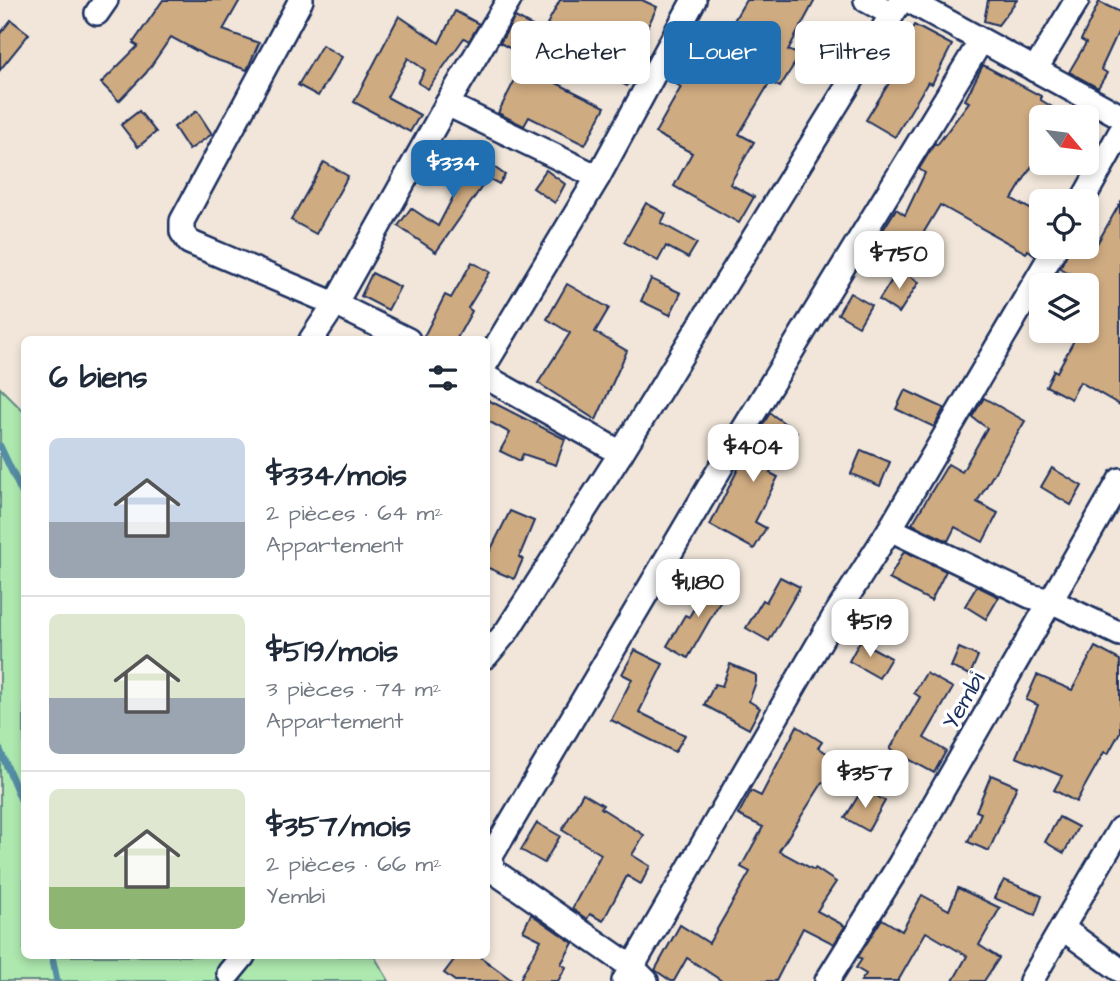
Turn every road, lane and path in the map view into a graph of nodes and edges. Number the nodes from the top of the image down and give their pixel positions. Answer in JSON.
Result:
{"nodes":[{"id":1,"x":301,"y":0,"type":"edge"},
{"id":2,"x":509,"y":0,"type":"edge"},
{"id":3,"x":694,"y":0,"type":"edge"},
{"id":4,"x":866,"y":0,"type":"edge"},
{"id":5,"x":1077,"y":0,"type":"edge"},
{"id":6,"x":900,"y":5,"type":"edge"},
{"id":7,"x":981,"y":41,"type":"junction"},
{"id":8,"x":1035,"y":70,"type":"junction"},
{"id":9,"x":447,"y":104,"type":"junction"},
{"id":10,"x":1120,"y":116,"type":"edge"},
{"id":11,"x":1120,"y":133,"type":"edge"},
{"id":12,"x":598,"y":177,"type":"junction"},
{"id":13,"x":1089,"y":189,"type":"edge"},
{"id":14,"x":1048,"y":259,"type":"edge"},
{"id":15,"x":335,"y":304,"type":"junction"},
{"id":16,"x":314,"y":336,"type":"edge"},
{"id":17,"x":400,"y":336,"type":"edge"},
{"id":18,"x":490,"y":356,"type":"edge"},
{"id":19,"x":490,"y":379,"type":"edge"},
{"id":20,"x":621,"y":453,"type":"junction"},
{"id":21,"x":1120,"y":481,"type":"edge"},
{"id":22,"x":890,"y":529,"type":"junction"},
{"id":23,"x":1051,"y":601,"type":"junction"},
{"id":24,"x":1120,"y":634,"type":"edge"},
{"id":25,"x":490,"y":651,"type":"edge"},
{"id":26,"x":1120,"y":829,"type":"edge"},
{"id":27,"x":1062,"y":928,"type":"junction"},
{"id":28,"x":1120,"y":971,"type":"edge"},
{"id":29,"x":634,"y":977,"type":"edge"},
{"id":30,"x":828,"y":981,"type":"edge"},
{"id":31,"x":1031,"y":981,"type":"edge"}],
"edges":[{"from":1,"to":15,"type":"street"},
{"from":2,"to":9,"type":"street"},
{"from":3,"to":12,"type":"street"},
{"from":4,"to":6,"type":"street"},
{"from":5,"to":8,"type":"street"},
{"from":6,"to":7,"type":"street"},
{"from":6,"to":20,"type":"street"},
{"from":7,"to":8,"type":"street"},
{"from":7,"to":29,"type":"street"},
{"from":8,"to":10,"type":"street"},
{"from":9,"to":12,"type":"street"},
{"from":9,"to":15,"type":"street"},
{"from":11,"to":13,"type":"street"},
{"from":12,"to":18,"type":"street"},
{"from":14,"to":22,"type":"street"},
{"from":15,"to":16,"type":"street"},
{"from":15,"to":17,"type":"street"},
{"from":19,"to":20,"type":"street"},
{"from":20,"to":25,"type":"street"},
{"from":21,"to":23,"type":"street","name":"Yembi"},
{"from":22,"to":23,"type":"street"},
{"from":22,"to":29,"type":"street"},
{"from":23,"to":24,"type":"street"},
{"from":23,"to":30,"type":"street","name":"Yembi"},
{"from":26,"to":27,"type":"street"},
{"from":27,"to":28,"type":"street"},
{"from":27,"to":31,"type":"street"}]}
